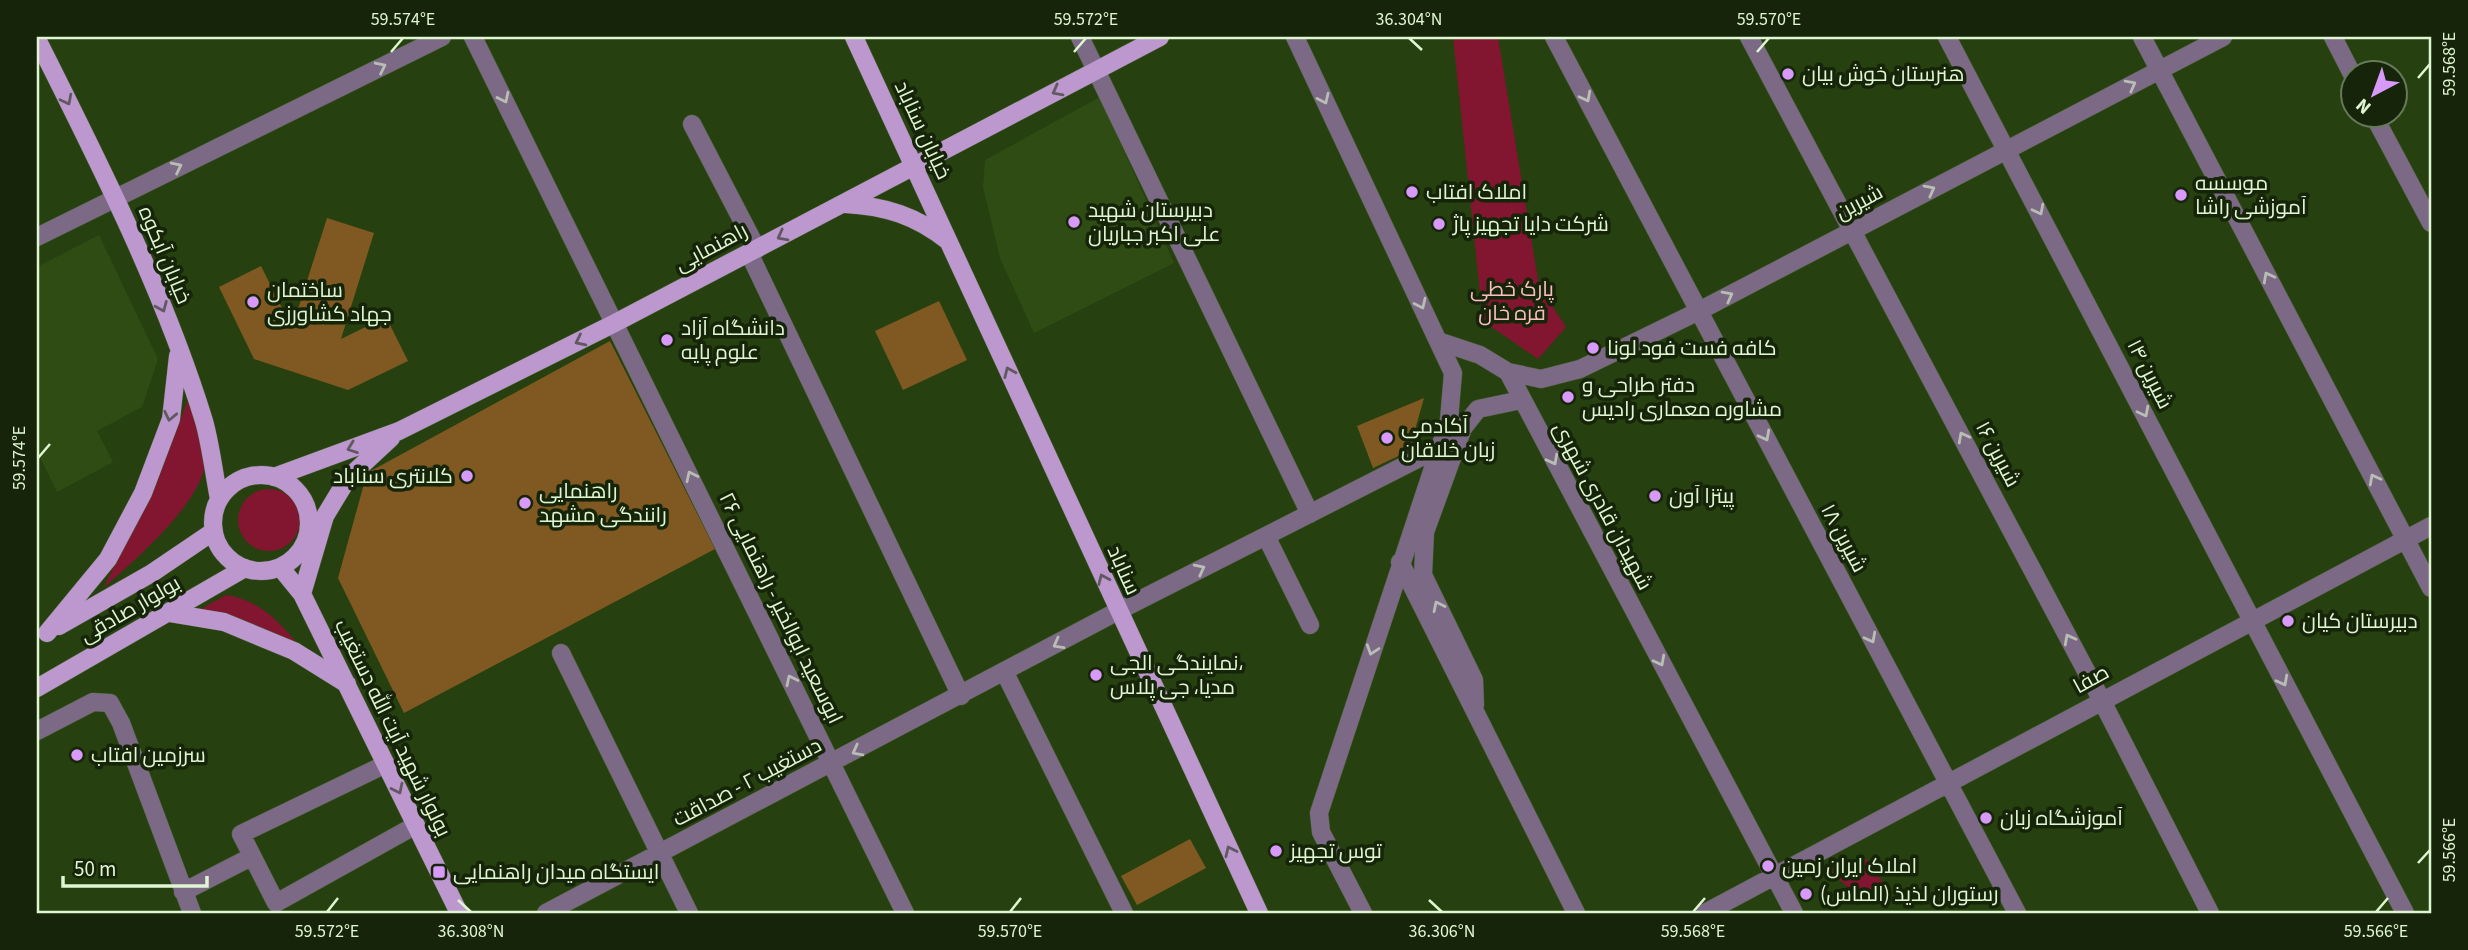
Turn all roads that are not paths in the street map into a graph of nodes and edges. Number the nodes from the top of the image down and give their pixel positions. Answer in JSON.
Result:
{"nodes":[{"id":1,"x":442,"y":37,"type":"edge"},
{"id":2,"x":474,"y":37,"type":"edge"},
{"id":3,"x":854,"y":37,"type":"edge"},
{"id":4,"x":1080,"y":37,"type":"edge"},
{"id":5,"x":1160,"y":37,"type":"edge"},
{"id":6,"x":1295,"y":37,"type":"edge"},
{"id":7,"x":1554,"y":37,"type":"edge"},
{"id":8,"x":1749,"y":37,"type":"edge"},
{"id":9,"x":1947,"y":37,"type":"edge"},
{"id":10,"x":2142,"y":37,"type":"edge"},
{"id":11,"x":2223,"y":37,"type":"edge"},
{"id":12,"x":2333,"y":37,"type":"edge"},
{"id":13,"x":37,"y":39,"type":"edge"},
{"id":14,"x":2345,"y":60,"type":"edge"},
{"id":15,"x":2160,"y":70,"type":"junction"},
{"id":16,"x":1096,"y":71,"type":"junction"},
{"id":17,"x":692,"y":124,"type":"dead end"},
{"id":18,"x":2382,"y":130,"type":"edge"},
{"id":19,"x":2008,"y":149,"type":"junction"},
{"id":20,"x":915,"y":166,"type":"junction"},
{"id":21,"x":116,"y":197,"type":"junction"},
{"id":22,"x":842,"y":204,"type":"junction"},
{"id":23,"x":2431,"y":223,"type":"edge"},
{"id":24,"x":1854,"y":230,"type":"junction"},
{"id":25,"x":37,"y":237,"type":"edge"},
{"id":26,"x":951,"y":243,"type":"junction"},
{"id":27,"x":753,"y":251,"type":"junction"},
{"id":28,"x":1699,"y":311,"type":"junction"},
{"id":29,"x":615,"y":324,"type":"junction"},
{"id":30,"x":1438,"y":341,"type":"junction"},
{"id":31,"x":179,"y":349,"type":"junction"},
{"id":32,"x":1508,"y":372,"type":"junction"},
{"id":33,"x":1521,"y":400,"type":"junction"},
{"id":34,"x":399,"y":431,"type":"junction"},
{"id":35,"x":1439,"y":447,"type":"junction"},
{"id":36,"x":274,"y":477,"type":"junction"},
{"id":37,"x":219,"y":499,"type":"junction"},
{"id":38,"x":1310,"y":514,"type":"junction"},
{"id":39,"x":2431,"y":526,"type":"edge"},
{"id":40,"x":214,"y":531,"type":"junction"},
{"id":41,"x":1266,"y":536,"type":"junction"},
{"id":42,"x":2406,"y":539,"type":"junction"},
{"id":43,"x":1400,"y":562,"type":"junction"},
{"id":44,"x":280,"y":567,"type":"junction"},
{"id":45,"x":245,"y":568,"type":"junction"},
{"id":46,"x":2431,"y":588,"type":"edge"},
{"id":47,"x":302,"y":594,"type":"junction"},
{"id":48,"x":1118,"y":611,"type":"junction"},
{"id":49,"x":170,"y":613,"type":"junction"},
{"id":50,"x":2251,"y":620,"type":"junction"},
{"id":51,"x":1310,"y":625,"type":"dead end"},
{"id":52,"x":42,"y":636,"type":"edge"},
{"id":53,"x":561,"y":653,"type":"dead end"},
{"id":54,"x":1005,"y":673,"type":"junction"},
{"id":55,"x":347,"y":684,"type":"junction"},
{"id":56,"x":37,"y":688,"type":"edge"},
{"id":57,"x":961,"y":696,"type":"junction"},
{"id":58,"x":2101,"y":699,"type":"junction"},
{"id":59,"x":1476,"y":716,"type":"junction"},
{"id":60,"x":37,"y":731,"type":"edge"},
{"id":61,"x":386,"y":764,"type":"junction"},
{"id":62,"x":832,"y":764,"type":"junction"},
{"id":63,"x":1949,"y":786,"type":"junction"},
{"id":64,"x":416,"y":825,"type":"junction"},
{"id":65,"x":659,"y":854,"type":"junction"},
{"id":66,"x":251,"y":857,"type":"junction"},
{"id":67,"x":1775,"y":878,"type":"junction"},
{"id":68,"x":183,"y":892,"type":"junction"},
{"id":69,"x":192,"y":913,"type":"edge"},
{"id":70,"x":459,"y":913,"type":"edge"},
{"id":71,"x":546,"y":913,"type":"edge"},
{"id":72,"x":689,"y":913,"type":"edge"},
{"id":73,"x":905,"y":913,"type":"edge"},
{"id":74,"x":1124,"y":913,"type":"edge"},
{"id":75,"x":1259,"y":913,"type":"edge"},
{"id":76,"x":1363,"y":913,"type":"edge"},
{"id":77,"x":1576,"y":913,"type":"edge"},
{"id":78,"x":1705,"y":913,"type":"edge"},
{"id":79,"x":1794,"y":913,"type":"edge"},
{"id":80,"x":2017,"y":913,"type":"edge"},
{"id":81,"x":2210,"y":913,"type":"edge"},
{"id":82,"x":2405,"y":913,"type":"edge"}],
"edges":[{"from":21,"to":1,"type":"street","one_way":true},
{"from":2,"to":29,"type":"street","name":"ابوسعید ابوالخیر - راهنمایی ۲۶","one_way":true},
{"from":3,"to":20,"type":"main road","name":"خیابان سناباد"},
{"from":4,"to":16,"type":"street"},
{"from":5,"to":16,"type":"main road","name":"راهنمایی"},
{"from":6,"to":30,"type":"street","one_way":true},
{"from":7,"to":28,"type":"street","name":"شیرین ۱۸","one_way":true},
{"from":8,"to":24,"type":"street","name":"شیرین ۱۶"},
{"from":9,"to":19,"type":"street","name":"شیرین ۱۴"},
{"from":10,"to":15,"type":"street"},
{"from":11,"to":15,"type":"street","name":"شیرین"},
{"from":12,"to":14,"type":"street"},
{"from":13,"to":21,"type":"main road","name":"خیابان آبکوه","one_way":true},
{"from":19,"to":15,"type":"street","name":"شیرین","one_way":true},
{"from":42,"to":15,"type":"street","one_way":true},
{"from":16,"to":20,"type":"main road","name":"راهنمایی","one_way":true},
{"from":16,"to":38,"type":"street"},
{"from":17,"to":27,"type":"street"},
{"from":18,"to":23,"type":"street"},
{"from":24,"to":19,"type":"street","name":"شیرین","one_way":true},
{"from":19,"to":50,"type":"street","name":"شیرین ۱۴","one_way":true},
{"from":20,"to":22,"type":"main road","name":"راهنمایی"},
{"from":20,"to":26,"type":"main road","name":"خیابان سناباد"},
{"from":21,"to":25,"type":"street"},
{"from":21,"to":31,"type":"main road","name":"خیابان آبکوه","one_way":true},
{"from":22,"to":26,"type":"main road"},
{"from":22,"to":27,"type":"main road","name":"راهنمایی","one_way":true},
{"from":28,"to":24,"type":"street","name":"شیرین","one_way":true},
{"from":58,"to":24,"type":"street","name":"شیرین ۱۶","one_way":true},
{"from":48,"to":26,"type":"main road","name":"سناباد","one_way":true},
{"from":27,"to":29,"type":"main road","name":"راهنمایی"},
{"from":27,"to":57,"type":"street"},
{"from":28,"to":32,"type":"street","name":"شیرین"},
{"from":28,"to":63,"type":"street","name":"شیرین ۱۸","one_way":true},
{"from":29,"to":34,"type":"main road","name":"راهنمایی","one_way":true},
{"from":62,"to":29,"type":"street","name":"ابوسعید ابوالخیر - راهنمایی ۲۶","one_way":true},
{"from":30,"to":32,"type":"street"},
{"from":30,"to":35,"type":"street"},
{"from":31,"to":37,"type":"main road","name":"خیابان آبکوه"},
{"from":31,"to":52,"type":"main road","one_way":true},
{"from":32,"to":33,"type":"street","name":"شهیدان قادری شهری"},
{"from":59,"to":33,"type":"street","one_way":true},
{"from":33,"to":67,"type":"street","name":"شهیدان قادری شهری","one_way":true},
{"from":34,"to":36,"type":"main road","name":"راهنمایی","one_way":true},
{"from":34,"to":47,"type":"main road"},
{"from":35,"to":38,"type":"street"},
{"from":35,"to":43,"type":"street"},
{"from":36,"to":37,"type":"main road"},
{"from":36,"to":44,"type":"main road"},
{"from":37,"to":40,"type":"main road"},
{"from":38,"to":41,"type":"street"},
{"from":39,"to":42,"type":"street","name":"صفا"},
{"from":40,"to":45,"type":"main road"},
{"from":40,"to":52,"type":"main road","name":"بولوار صادقی"},
{"from":48,"to":41,"type":"street","one_way":true},
{"from":41,"to":51,"type":"street"},
{"from":42,"to":46,"type":"street"},
{"from":42,"to":50,"type":"street","name":"صفا"},
{"from":43,"to":59,"type":"street"},
{"from":43,"to":76,"type":"street","one_way":true},
{"from":44,"to":45,"type":"main road"},
{"from":44,"to":47,"type":"main road","name":"بولوار شهید آیت الله دستغیب"},
{"from":45,"to":49,"type":"main road","name":"بولوار صادقی"},
{"from":47,"to":55,"type":"main road","name":"بولوار شهید آیت الله دستغیب"},
{"from":48,"to":54,"type":"street","name":"دستغیب ۲ - صداقت","one_way":true},
{"from":75,"to":48,"type":"main road","name":"سناباد","one_way":true},
{"from":49,"to":55,"type":"main road"},
{"from":49,"to":56,"type":"main road","name":"بولوار صادقی"},
{"from":50,"to":58,"type":"street","name":"صفا"},
{"from":50,"to":82,"type":"street","name":"شیرین ۱۴","one_way":true},
{"from":53,"to":65,"type":"street"},
{"from":54,"to":57,"type":"street","name":"دستغیب ۲ - صداقت"},
{"from":54,"to":74,"type":"street"},
{"from":55,"to":61,"type":"main road","name":"بولوار شهید آیت الله دستغیب"},
{"from":57,"to":62,"type":"street","name":"دستغیب ۲ - صداقت","one_way":true},
{"from":58,"to":63,"type":"street","name":"صفا"},
{"from":58,"to":81,"type":"street","name":"شیرین ۱۶"},
{"from":59,"to":77,"type":"street"},
{"from":60,"to":68,"type":"street"},
{"from":61,"to":64,"type":"main road","name":"بولوار شهید آیت الله دستغیب","one_way":true},
{"from":61,"to":66,"type":"street"},
{"from":62,"to":65,"type":"street","name":"دستغیب ۲ - صداقت"},
{"from":62,"to":73,"type":"street","name":"ابوسعید ابوالخیر - راهنمایی ۲۶"},
{"from":63,"to":67,"type":"street","name":"صفا"},
{"from":63,"to":80,"type":"street","name":"شیرین ۱۸"},
{"from":64,"to":66,"type":"street"},
{"from":64,"to":70,"type":"main road","name":"بولوار شهید آیت الله دستغیب"},
{"from":65,"to":71,"type":"street","name":"دستغیب ۲ - صداقت"},
{"from":65,"to":72,"type":"street"},
{"from":66,"to":68,"type":"street"},
{"from":67,"to":78,"type":"street","name":"صفا"},
{"from":67,"to":79,"type":"street","name":"شهیدان قادری شهری"},
{"from":68,"to":69,"type":"street"}]}
